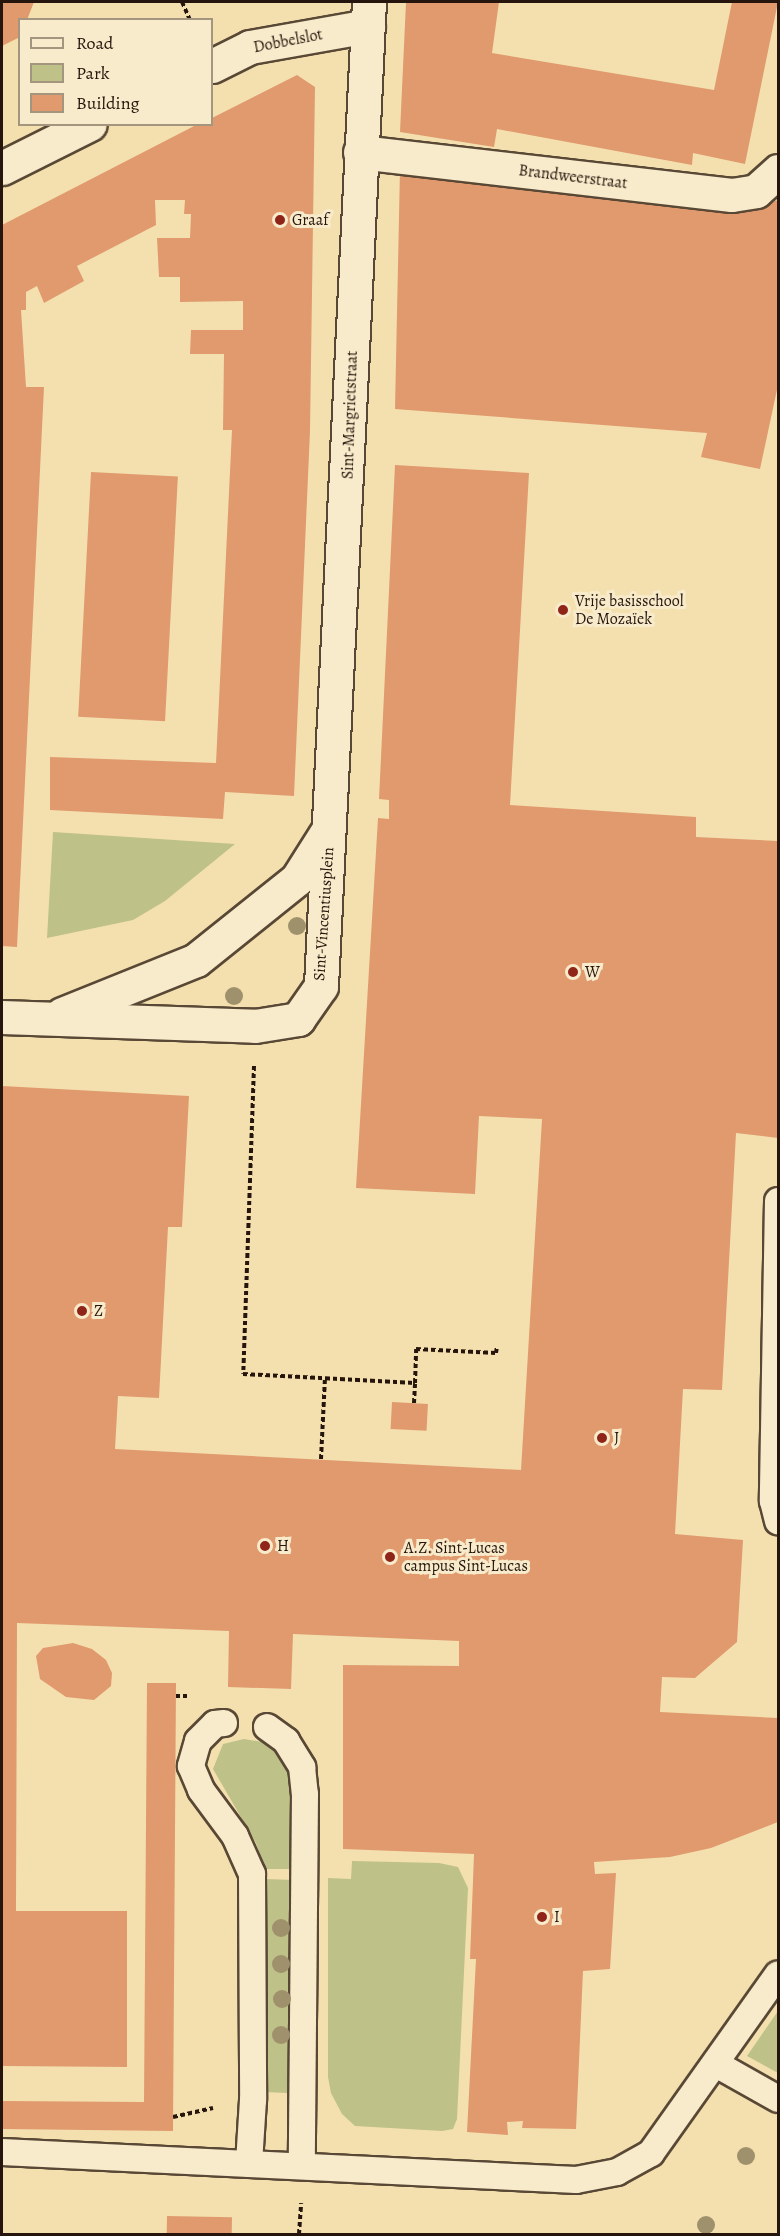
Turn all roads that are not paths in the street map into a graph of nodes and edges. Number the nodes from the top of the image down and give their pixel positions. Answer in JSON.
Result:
{"nodes":[{"id":1,"x":369,"y":14,"type":"edge"},
{"id":2,"x":213,"y":66,"type":"edge"},
{"id":3,"x":86,"y":126,"type":"edge"},
{"id":4,"x":360,"y":152,"type":"junction"},
{"id":5,"x":2,"y":168,"type":"edge"},
{"id":6,"x":778,"y":171,"type":"edge"},
{"id":7,"x":329,"y":828,"type":"junction"},
{"id":8,"x":2,"y":1017,"type":"edge"},
{"id":9,"x":51,"y":1018,"type":"junction"},
{"id":10,"x":778,"y":1201,"type":"edge"},
{"id":11,"x":778,"y":1521,"type":"edge"},
{"id":12,"x":224,"y":1723,"type":"dead end"},
{"id":13,"x":267,"y":1727,"type":"dead end"},
{"id":14,"x":778,"y":1974,"type":"edge"},
{"id":15,"x":716,"y":2064,"type":"junction"},
{"id":16,"x":778,"y":2099,"type":"edge"},
{"id":17,"x":2,"y":2152,"type":"edge"},
{"id":18,"x":249,"y":2164,"type":"junction"},
{"id":19,"x":302,"y":2166,"type":"junction"}],
"edges":[{"from":1,"to":2,"type":"street","name":"Dobbelslot"},
{"from":1,"to":4,"type":"street","name":"Sint-Margrietstraat"},
{"from":3,"to":5,"type":"street"},
{"from":4,"to":6,"type":"street","name":"Brandweerstraat"},
{"from":4,"to":7,"type":"street","name":"Sint-Margrietstraat"},
{"from":7,"to":9,"type":"street","name":"Sint-Vincentiusplein"},
{"from":7,"to":9,"type":"street","name":"Sint-Vincentiusplein"},
{"from":8,"to":9,"type":"street"},
{"from":10,"to":11,"type":"lane"},
{"from":12,"to":18,"type":"lane"},
{"from":13,"to":19,"type":"lane"},
{"from":14,"to":15,"type":"lane"},
{"from":15,"to":16,"type":"lane"},
{"from":15,"to":19,"type":"lane"},
{"from":17,"to":18,"type":"lane"},
{"from":18,"to":19,"type":"lane"}]}
